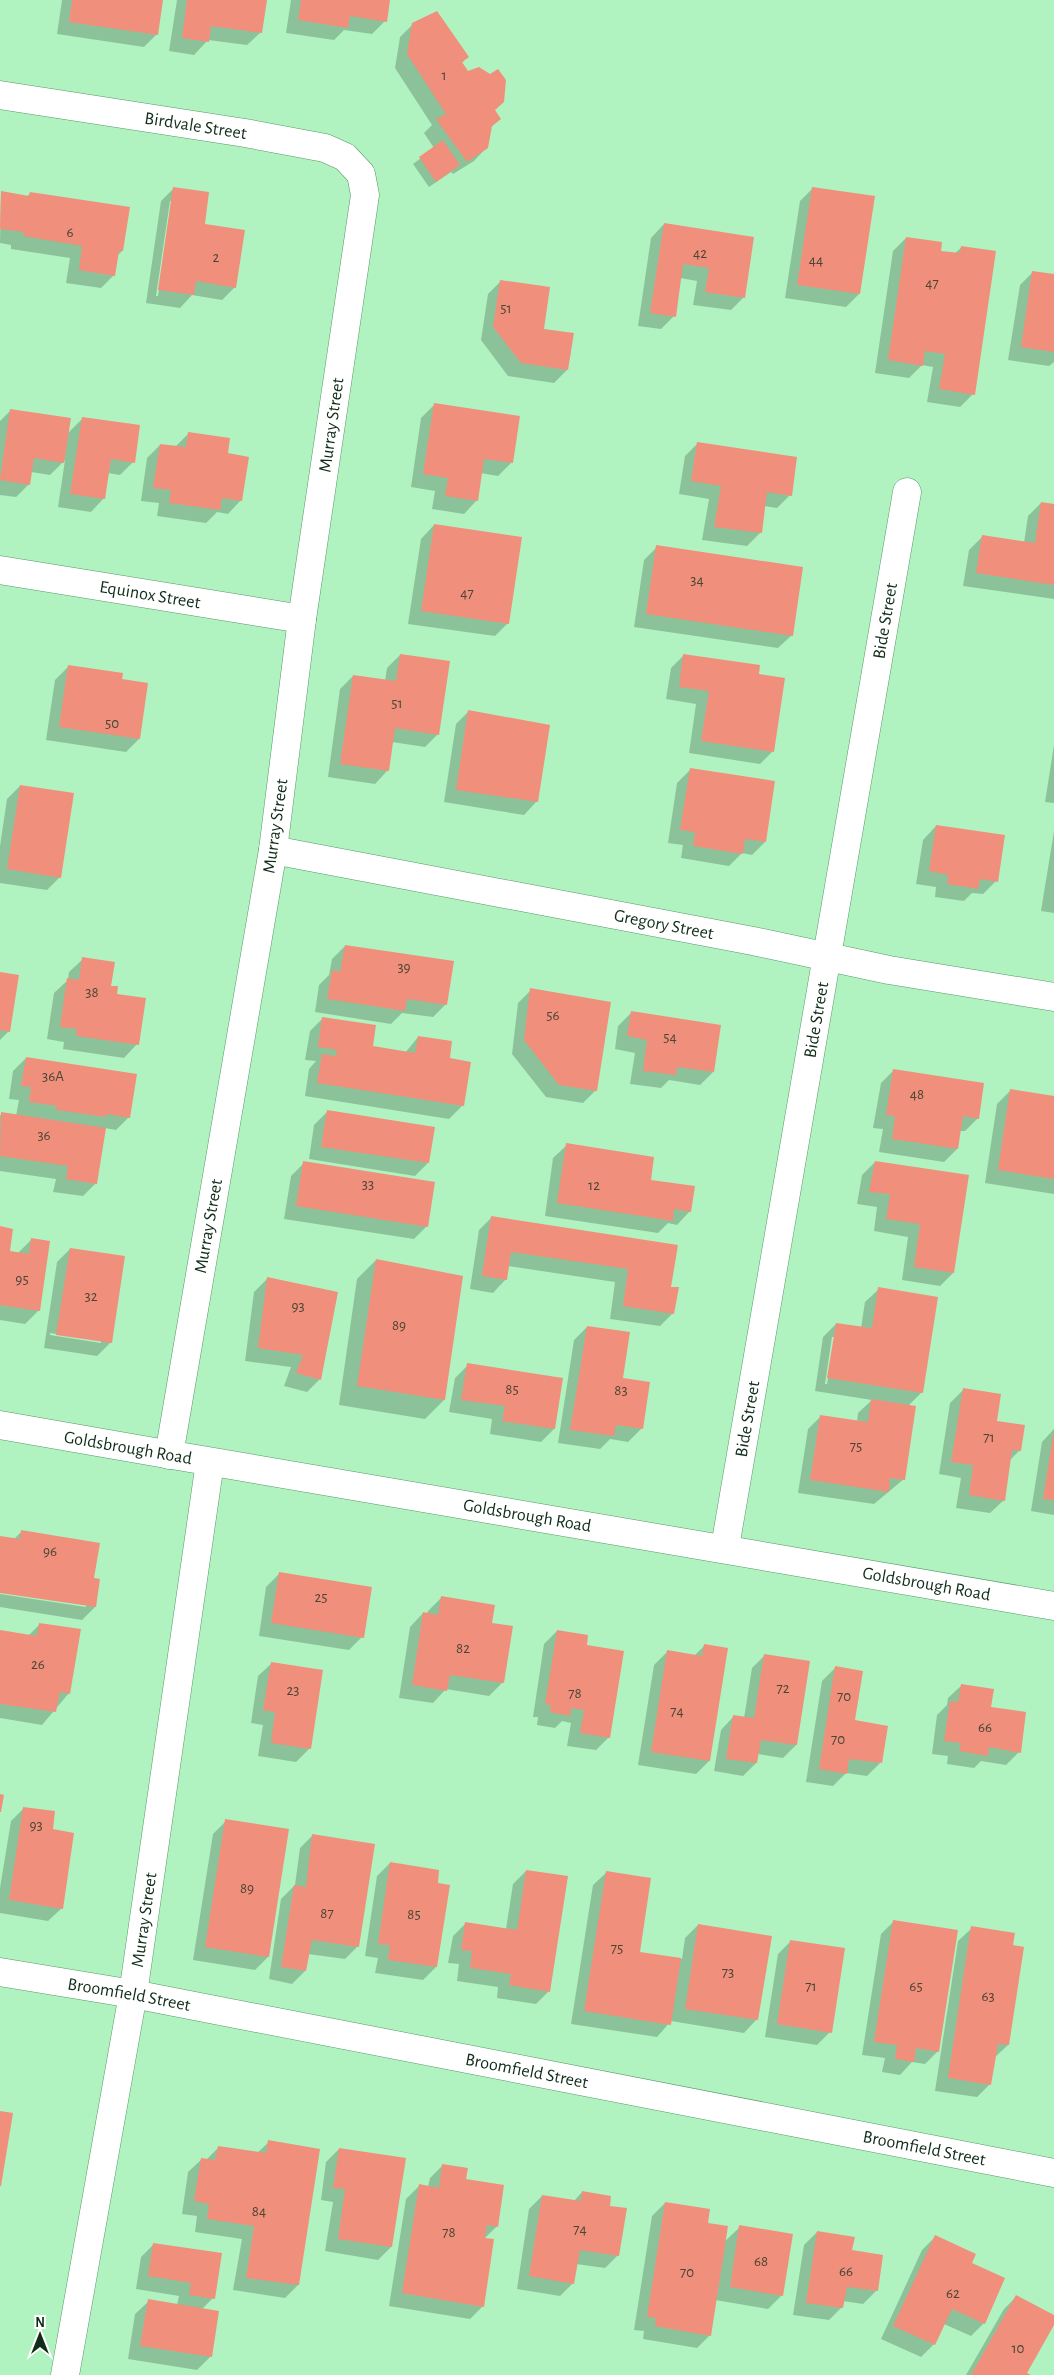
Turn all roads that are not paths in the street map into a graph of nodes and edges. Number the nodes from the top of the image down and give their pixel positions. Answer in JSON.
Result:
{"nodes":[{"id":1,"x":0,"y":95,"type":"edge"},
{"id":2,"x":365,"y":195,"type":"joint"},
{"id":3,"x":907,"y":492,"type":"dead end"},
{"id":4,"x":0,"y":570,"type":"edge"},
{"id":5,"x":302,"y":619,"type":"junction"},
{"id":6,"x":273,"y":850,"type":"junction"},
{"id":7,"x":827,"y":956,"type":"junction"},
{"id":8,"x":1054,"y":997,"type":"edge"},
{"id":9,"x":0,"y":1425,"type":"edge"},
{"id":10,"x":169,"y":1455,"type":"junction"},
{"id":11,"x":210,"y":1462,"type":"junction"},
{"id":12,"x":725,"y":1547,"type":"junction"},
{"id":13,"x":1054,"y":1606,"type":"edge"},
{"id":14,"x":0,"y":1972,"type":"edge"},
{"id":15,"x":133,"y":1994,"type":"junction"},
{"id":16,"x":1054,"y":2173,"type":"edge"},
{"id":17,"x":65,"y":2375,"type":"edge"}],
"edges":[{"from":1,"to":2,"type":"street","name":"Birdvale Street"},
{"from":2,"to":5,"type":"street","name":"Murray Street"},
{"from":3,"to":7,"type":"street","name":"Bide Street"},
{"from":4,"to":5,"type":"street","name":"Equinox Street"},
{"from":5,"to":6,"type":"street","name":"Murray Street"},
{"from":6,"to":7,"type":"street","name":"Gregory Street"},
{"from":6,"to":10,"type":"street","name":"Murray Street"},
{"from":7,"to":8,"type":"street","name":"Gregory Street"},
{"from":7,"to":12,"type":"street","name":"Bide Street"},
{"from":9,"to":10,"type":"street","name":"Goldsbrough Road"},
{"from":10,"to":11,"type":"street","name":"Goldsbrough Road"},
{"from":11,"to":12,"type":"street","name":"Goldsbrough Road"},
{"from":11,"to":15,"type":"street","name":"Murray Street"},
{"from":12,"to":13,"type":"street","name":"Goldsbrough Road"},
{"from":14,"to":15,"type":"street","name":"Broomfield Street"},
{"from":15,"to":16,"type":"street","name":"Broomfield Street"},
{"from":15,"to":17,"type":"street","name":"Murray Street"}]}
